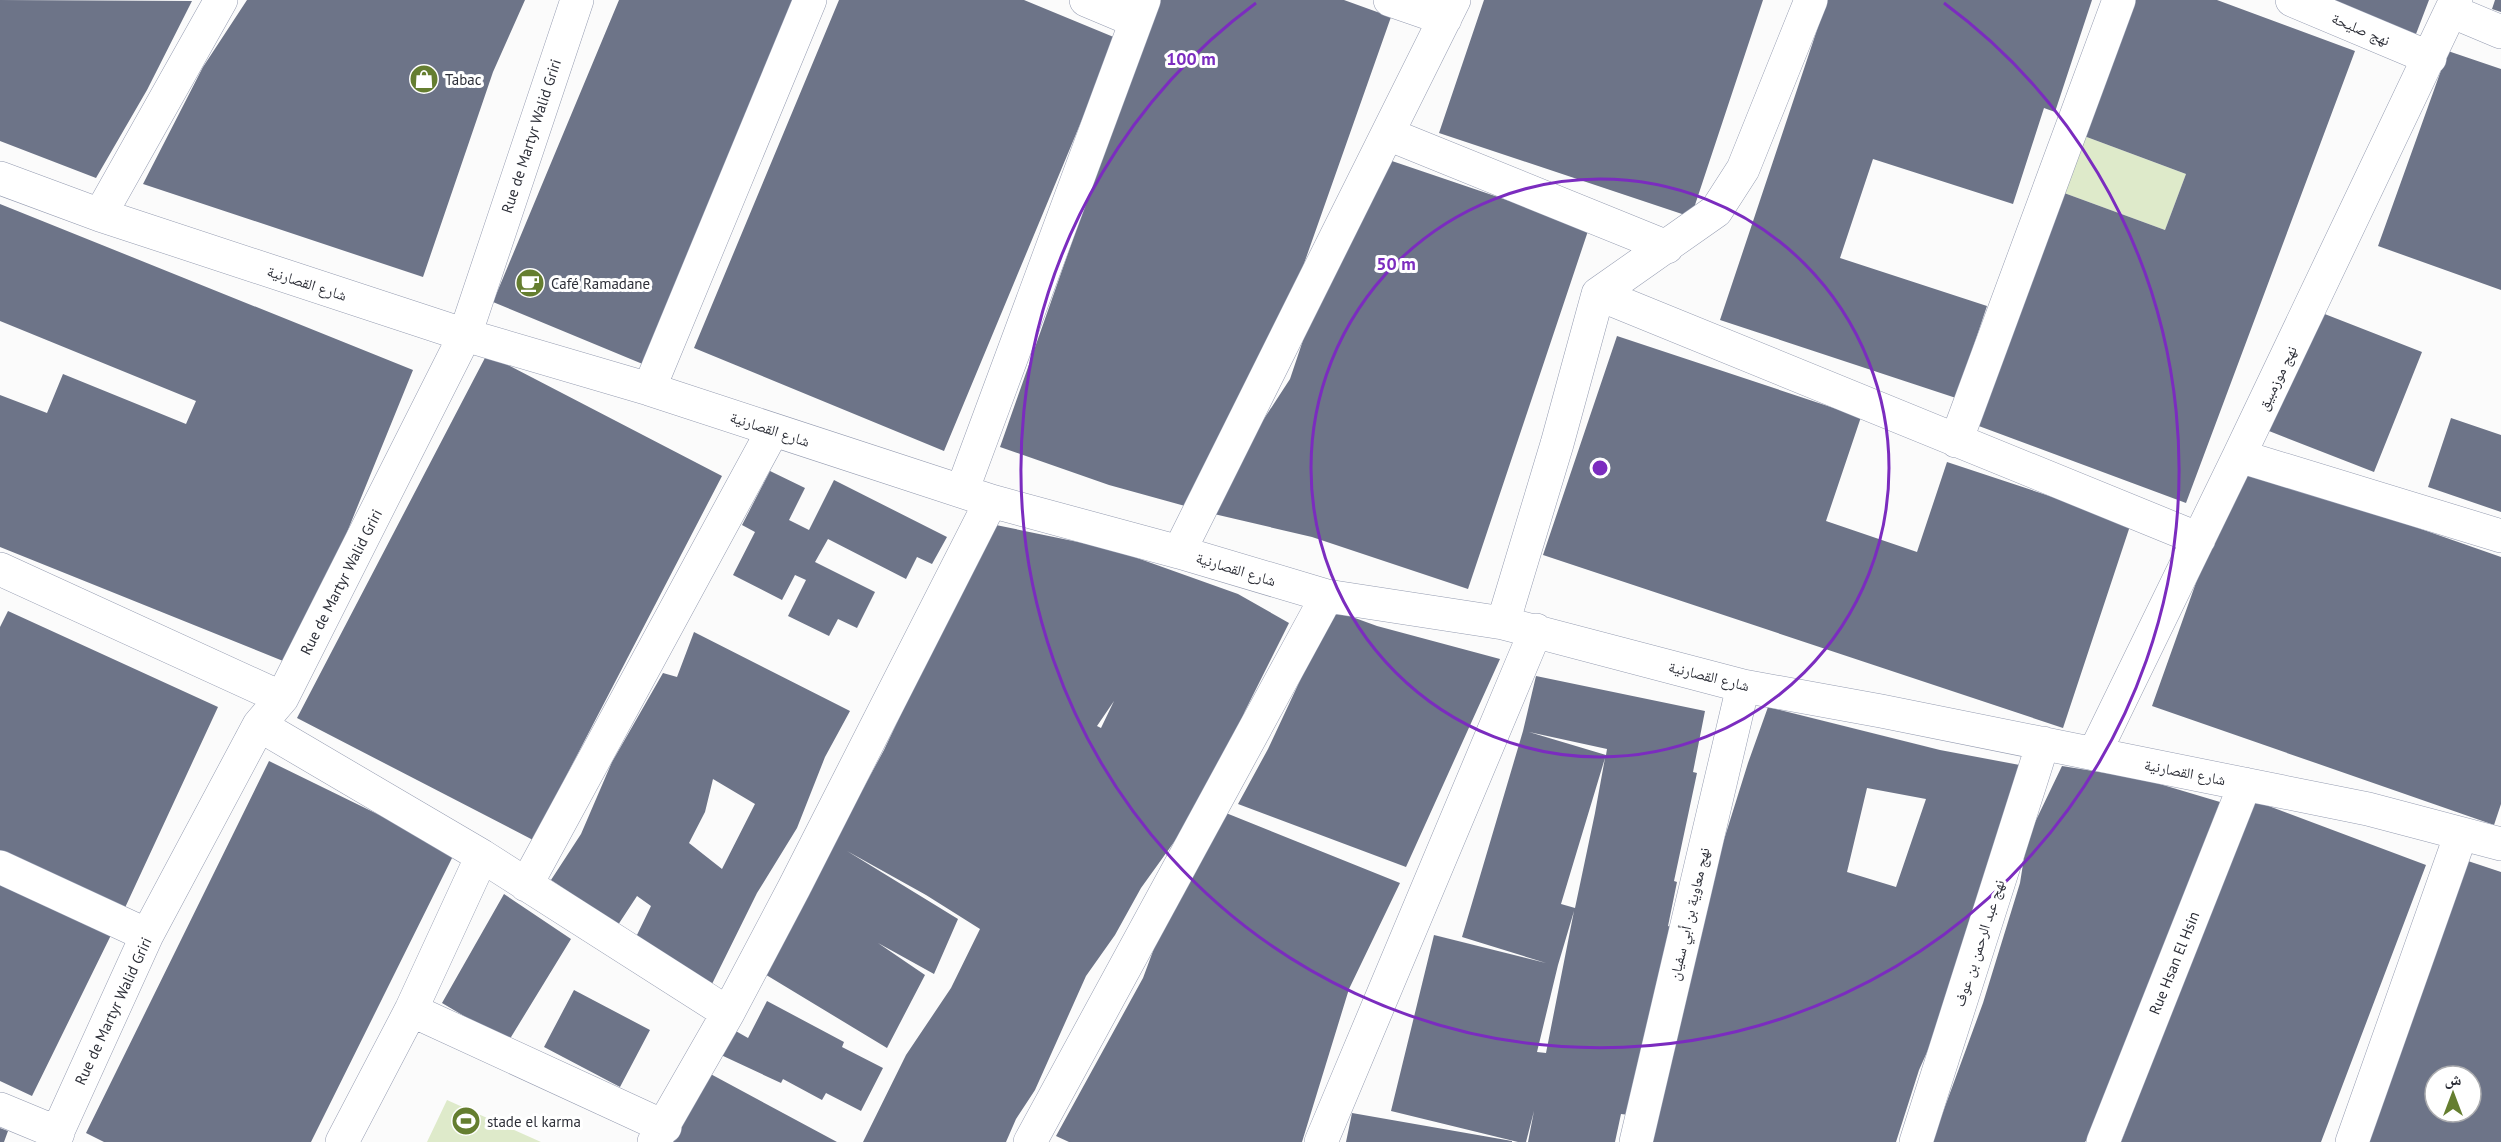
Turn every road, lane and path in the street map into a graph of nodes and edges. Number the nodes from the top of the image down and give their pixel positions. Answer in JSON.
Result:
{"nodes":[{"id":1,"x":578,"y":0,"type":"edge"},
{"id":2,"x":810,"y":0,"type":"edge"},
{"id":3,"x":1086,"y":0,"type":"edge"},
{"id":4,"x":1390,"y":0,"type":"edge"},
{"id":5,"x":1811,"y":0,"type":"edge"},
{"id":6,"x":2119,"y":0,"type":"edge"},
{"id":7,"x":2292,"y":0,"type":"edge"},
{"id":8,"x":209,"y":4,"type":"edge"},
{"id":9,"x":2453,"y":6,"type":"edge"},
{"id":10,"x":1450,"y":10,"type":"edge"},
{"id":11,"x":1140,"y":11,"type":"edge"},
{"id":12,"x":2501,"y":32,"type":"edge"},
{"id":13,"x":2430,"y":58,"type":"junction"},
{"id":14,"x":1388,"y":134,"type":"junction"},
{"id":15,"x":0,"y":178,"type":"edge"},
{"id":16,"x":100,"y":215,"type":"junction"},
{"id":17,"x":1667,"y":247,"type":"junction"},
{"id":18,"x":1598,"y":294,"type":"junction"},
{"id":19,"x":465,"y":335,"type":"junction"},
{"id":20,"x":649,"y":389,"type":"junction"},
{"id":21,"x":773,"y":430,"type":"junction"},
{"id":22,"x":1956,"y":441,"type":"junction"},
{"id":23,"x":2239,"y":456,"type":"junction"},
{"id":24,"x":977,"y":496,"type":"junction"},
{"id":25,"x":2501,"y":536,"type":"edge"},
{"id":26,"x":2199,"y":538,"type":"junction"},
{"id":27,"x":1179,"y":552,"type":"junction"},
{"id":28,"x":0,"y":570,"type":"edge"},
{"id":29,"x":1327,"y":596,"type":"junction"},
{"id":30,"x":1503,"y":623,"type":"junction"},
{"id":31,"x":1536,"y":630,"type":"junction"},
{"id":32,"x":1743,"y":686,"type":"junction"},
{"id":33,"x":282,"y":698,"type":"junction"},
{"id":34,"x":259,"y":725,"type":"junction"},
{"id":35,"x":2043,"y":743,"type":"junction"},
{"id":36,"x":2094,"y":754,"type":"junction"},
{"id":37,"x":2245,"y":784,"type":"junction"},
{"id":38,"x":2461,"y":834,"type":"junction"},
{"id":39,"x":2499,"y":840,"type":"edge"},
{"id":40,"x":482,"y":856,"type":"junction"},
{"id":41,"x":0,"y":867,"type":"edge"},
{"id":42,"x":526,"y":885,"type":"junction"},
{"id":43,"x":147,"y":935,"type":"junction"},
{"id":44,"x":411,"y":1010,"type":"junction"},
{"id":45,"x":728,"y":1013,"type":"junction"},
{"id":46,"x":0,"y":1109,"type":"edge"},
{"id":47,"x":659,"y":1135,"type":"edge"},
{"id":48,"x":56,"y":1138,"type":"edge"},
{"id":49,"x":342,"y":1142,"type":"edge"},
{"id":50,"x":1030,"y":1142,"type":"edge"},
{"id":51,"x":1321,"y":1142,"type":"edge"},
{"id":52,"x":1636,"y":1142,"type":"edge"},
{"id":53,"x":1916,"y":1142,"type":"edge"},
{"id":54,"x":2103,"y":1142,"type":"edge"},
{"id":55,"x":2352,"y":1142,"type":"edge"}],
"edges":[{"from":1,"to":19,"type":"street","name":"Rue de Martyr Walid Griri"},
{"from":2,"to":20,"type":"street"},
{"from":3,"to":11,"type":"street"},
{"from":4,"to":10,"type":"street"},
{"from":5,"to":17,"type":"street"},
{"from":6,"to":22,"type":"street"},
{"from":7,"to":13,"type":"street","name":"نهج صليحة"},
{"from":8,"to":16,"type":"street"},
{"from":9,"to":12,"type":"street"},
{"from":9,"to":13,"type":"street","name":"نهج موزمبيق"},
{"from":10,"to":14,"type":"street"},
{"from":11,"to":24,"type":"street"},
{"from":13,"to":23,"type":"street","name":"نهج موزمبيق"},
{"from":14,"to":17,"type":"street"},
{"from":14,"to":27,"type":"street"},
{"from":15,"to":16,"type":"street","name":"شارع القصارنية"},
{"from":16,"to":19,"type":"street","name":"شارع القصارنية"},
{"from":17,"to":18,"type":"street"},
{"from":18,"to":22,"type":"street"},
{"from":18,"to":30,"type":"street"},
{"from":19,"to":20,"type":"street","name":"شارع القصارنية"},
{"from":19,"to":33,"type":"street","name":"Rue de Martyr Walid Griri"},
{"from":20,"to":21,"type":"street","name":"شارع القصارنية"},
{"from":21,"to":24,"type":"street","name":"شارع القصارنية"},
{"from":21,"to":42,"type":"street"},
{"from":22,"to":26,"type":"street"},
{"from":23,"to":25,"type":"street"},
{"from":23,"to":26,"type":"street","name":"نهج موزمبيق"},
{"from":24,"to":27,"type":"street","name":"شارع القصارنية"},
{"from":24,"to":45,"type":"street"},
{"from":26,"to":36,"type":"street","name":"نهج موزمبيق"},
{"from":27,"to":29,"type":"street","name":"شارع القصارنية"},
{"from":28,"to":33,"type":"street"},
{"from":29,"to":30,"type":"street","name":"شارع القصارنية"},
{"from":29,"to":50,"type":"street"},
{"from":30,"to":31,"type":"street","name":"شارع القصارنية"},
{"from":31,"to":32,"type":"street","name":"شارع القصارنية"},
{"from":31,"to":51,"type":"street"},
{"from":32,"to":35,"type":"street","name":"شارع القصارنية"},
{"from":32,"to":52,"type":"street","name":"نهج معاوية بن أبي سفيان"},
{"from":33,"to":34,"type":"street","name":"Rue de Martyr Walid Griri"},
{"from":34,"to":40,"type":"street"},
{"from":34,"to":43,"type":"street","name":"Rue de Martyr Walid Griri"},
{"from":35,"to":36,"type":"street","name":"شارع القصارنية"},
{"from":35,"to":53,"type":"street","name":"نهج عبد الرحمن بن عوف"},
{"from":36,"to":37,"type":"street","name":"شارع القصارنية"},
{"from":37,"to":38,"type":"street","name":"شارع القصارنية"},
{"from":37,"to":54,"type":"street","name":"Rue Hsan El Hsin"},
{"from":38,"to":39,"type":"street","name":"شارع القصارنية"},
{"from":38,"to":55,"type":"street"},
{"from":40,"to":42,"type":"street"},
{"from":40,"to":44,"type":"street"},
{"from":41,"to":43,"type":"street"},
{"from":42,"to":45,"type":"street"},
{"from":43,"to":48,"type":"street","name":"Rue de Martyr Walid Griri"},
{"from":44,"to":47,"type":"street"},
{"from":44,"to":49,"type":"street"},
{"from":45,"to":47,"type":"street"},
{"from":46,"to":48,"type":"street"}]}
